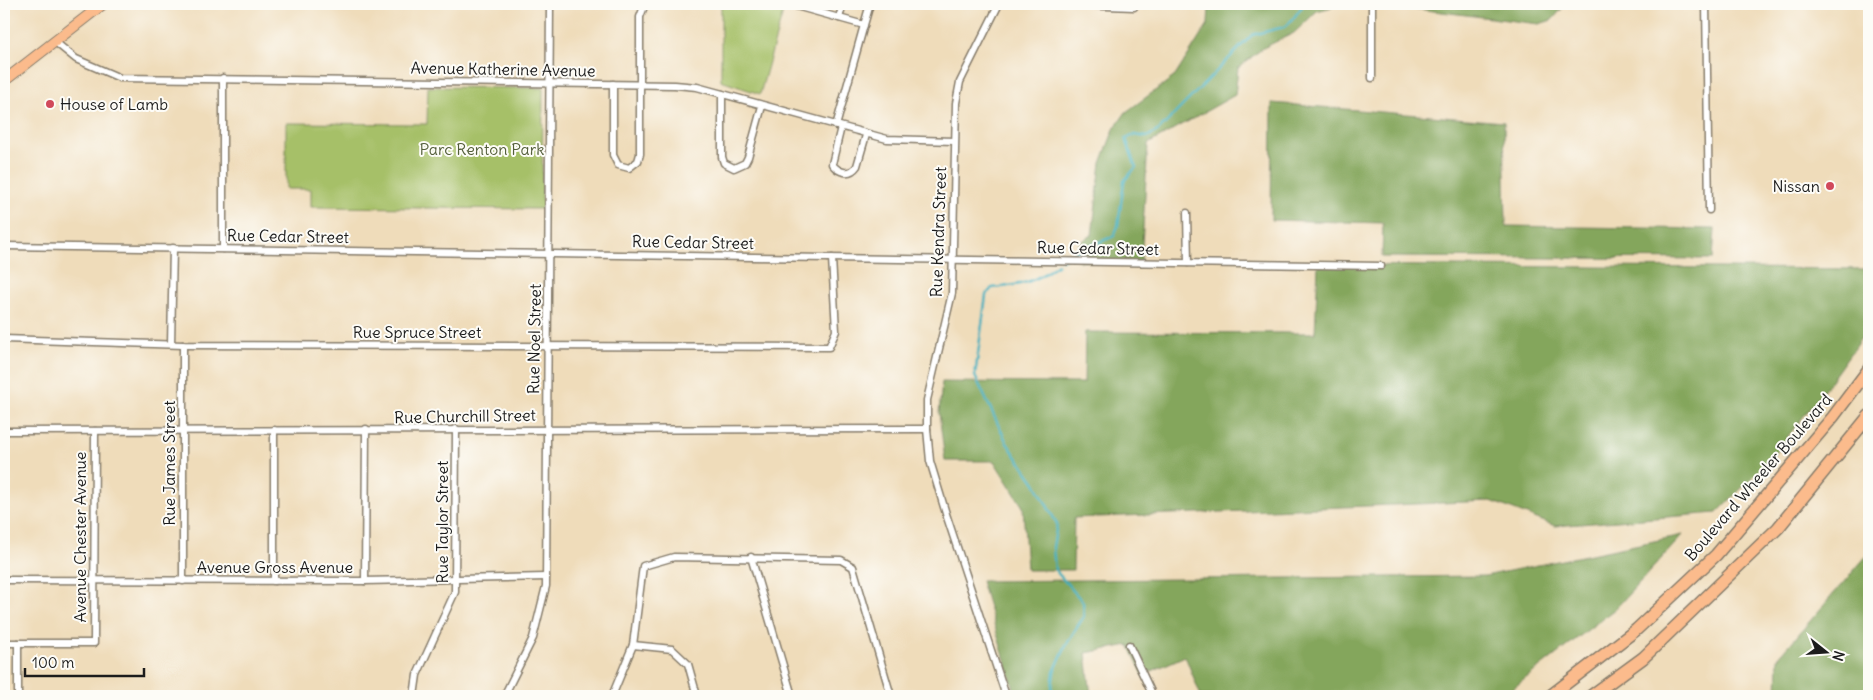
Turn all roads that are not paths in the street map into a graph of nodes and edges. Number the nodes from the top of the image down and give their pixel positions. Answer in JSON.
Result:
{"nodes":[{"id":1,"x":103,"y":4,"type":"edge"},
{"id":2,"x":550,"y":4,"type":"edge"},
{"id":3,"x":645,"y":4,"type":"edge"},
{"id":4,"x":788,"y":4,"type":"edge"},
{"id":5,"x":843,"y":4,"type":"edge"},
{"id":6,"x":870,"y":4,"type":"edge"},
{"id":7,"x":999,"y":4,"type":"edge"},
{"id":8,"x":1054,"y":4,"type":"edge"},
{"id":9,"x":1372,"y":4,"type":"edge"},
{"id":10,"x":1706,"y":4,"type":"edge"},
{"id":11,"x":1134,"y":7,"type":"dead end"},
{"id":12,"x":839,"y":18,"type":"junction"},
{"id":13,"x":864,"y":25,"type":"junction"},
{"id":14,"x":54,"y":41,"type":"junction"},
{"id":15,"x":224,"y":78,"type":"junction"},
{"id":16,"x":1372,"y":78,"type":"dead end"},
{"id":17,"x":4,"y":81,"type":"edge"},
{"id":18,"x":550,"y":83,"type":"junction"},
{"id":19,"x":613,"y":84,"type":"junction"},
{"id":20,"x":640,"y":84,"type":"junction"},
{"id":21,"x":722,"y":94,"type":"junction"},
{"id":22,"x":762,"y":106,"type":"junction"},
{"id":23,"x":838,"y":127,"type":"junction"},
{"id":24,"x":866,"y":135,"type":"junction"},
{"id":25,"x":954,"y":141,"type":"junction"},
{"id":26,"x":1709,"y":210,"type":"dead end"},
{"id":27,"x":1187,"y":213,"type":"dead end"},
{"id":28,"x":4,"y":246,"type":"edge"},
{"id":29,"x":173,"y":248,"type":"junction"},
{"id":30,"x":223,"y":249,"type":"junction"},
{"id":31,"x":549,"y":254,"type":"junction"},
{"id":32,"x":832,"y":258,"type":"junction"},
{"id":33,"x":953,"y":260,"type":"junction"},
{"id":34,"x":1188,"y":263,"type":"junction"},
{"id":35,"x":1381,"y":266,"type":"dead end"},
{"id":36,"x":4,"y":340,"type":"edge"},
{"id":37,"x":171,"y":344,"type":"junction"},
{"id":38,"x":183,"y":345,"type":"junction"},
{"id":39,"x":548,"y":347,"type":"junction"},
{"id":40,"x":1869,"y":370,"type":"edge"},
{"id":41,"x":1869,"y":416,"type":"edge"},
{"id":42,"x":366,"y":429,"type":"junction"},
{"id":43,"x":456,"y":429,"type":"junction"},
{"id":44,"x":546,"y":429,"type":"junction"},
{"id":45,"x":926,"y":429,"type":"junction"},
{"id":46,"x":182,"y":430,"type":"junction"},
{"id":47,"x":274,"y":430,"type":"junction"},
{"id":48,"x":4,"y":431,"type":"edge"},
{"id":49,"x":95,"y":431,"type":"junction"},
{"id":50,"x":751,"y":557,"type":"junction"},
{"id":51,"x":546,"y":578,"type":"junction"},
{"id":52,"x":93,"y":579,"type":"junction"},
{"id":53,"x":4,"y":580,"type":"edge"},
{"id":54,"x":183,"y":581,"type":"junction"},
{"id":55,"x":274,"y":581,"type":"junction"},
{"id":56,"x":365,"y":581,"type":"junction"},
{"id":57,"x":456,"y":581,"type":"junction"},
{"id":58,"x":4,"y":643,"type":"edge"},
{"id":59,"x":18,"y":643,"type":"junction"},
{"id":60,"x":633,"y":645,"type":"junction"},
{"id":61,"x":1129,"y":645,"type":"dead end"},
{"id":62,"x":18,"y":696,"type":"edge"},
{"id":63,"x":414,"y":696,"type":"edge"},
{"id":64,"x":504,"y":696,"type":"edge"},
{"id":65,"x":612,"y":696,"type":"edge"},
{"id":66,"x":697,"y":696,"type":"edge"},
{"id":67,"x":792,"y":696,"type":"edge"},
{"id":68,"x":891,"y":696,"type":"edge"},
{"id":69,"x":1006,"y":696,"type":"edge"},
{"id":70,"x":1153,"y":696,"type":"edge"},
{"id":71,"x":1550,"y":696,"type":"edge"},
{"id":72,"x":1591,"y":696,"type":"edge"}],
"edges":[{"from":1,"to":14,"type":"main road"},
{"from":2,"to":18,"type":"street","name":"Rue Noel Street"},
{"from":3,"to":20,"type":"street"},
{"from":4,"to":12,"type":"street"},
{"from":5,"to":12,"type":"street"},
{"from":6,"to":13,"type":"street"},
{"from":7,"to":25,"type":"street","name":"Rue Kendra Street"},
{"from":8,"to":11,"type":"street"},
{"from":9,"to":16,"type":"street"},
{"from":10,"to":26,"type":"street"},
{"from":12,"to":13,"type":"street"},
{"from":13,"to":23,"type":"street"},
{"from":14,"to":15,"type":"street","name":"Avenue Katherine Avenue"},
{"from":14,"to":17,"type":"main road"},
{"from":15,"to":18,"type":"street","name":"Avenue Katherine Avenue"},
{"from":15,"to":30,"type":"street"},
{"from":18,"to":19,"type":"street","name":"Avenue Katherine Avenue"},
{"from":18,"to":31,"type":"street","name":"Rue Noel Street"},
{"from":19,"to":20,"type":"street","name":"Avenue Katherine Avenue"},
{"from":19,"to":20,"type":"street"},
{"from":20,"to":21,"type":"street","name":"Avenue Katherine Avenue"},
{"from":21,"to":22,"type":"street","name":"Avenue Katherine Avenue"},
{"from":21,"to":22,"type":"street"},
{"from":22,"to":23,"type":"street","name":"Avenue Katherine Avenue"},
{"from":23,"to":24,"type":"street","name":"Avenue Katherine Avenue"},
{"from":23,"to":24,"type":"street"},
{"from":24,"to":25,"type":"street","name":"Avenue Katherine Avenue"},
{"from":25,"to":33,"type":"street","name":"Rue Kendra Street"},
{"from":27,"to":34,"type":"street"},
{"from":28,"to":29,"type":"street","name":"Rue Cedar Street"},
{"from":29,"to":30,"type":"street","name":"Rue Cedar Street"},
{"from":29,"to":37,"type":"street"},
{"from":30,"to":31,"type":"street","name":"Rue Cedar Street"},
{"from":31,"to":32,"type":"street","name":"Rue Cedar Street"},
{"from":31,"to":39,"type":"street","name":"Rue Noel Street"},
{"from":32,"to":33,"type":"street","name":"Rue Cedar Street"},
{"from":32,"to":39,"type":"street","name":"Rue Spruce Street"},
{"from":33,"to":34,"type":"street","name":"Rue Cedar Street"},
{"from":33,"to":45,"type":"street","name":"Rue Kendra Street"},
{"from":34,"to":35,"type":"street","name":"Rue Cedar Street"},
{"from":36,"to":37,"type":"street","name":"Rue Spruce Street"},
{"from":37,"to":38,"type":"street","name":"Rue Spruce Street"},
{"from":38,"to":39,"type":"street","name":"Rue Spruce Street"},
{"from":38,"to":46,"type":"street","name":"Rue James Street"},
{"from":39,"to":44,"type":"street","name":"Rue Noel Street"},
{"from":40,"to":71,"type":"highway","name":"Boulevard Wheeler Boulevard"},
{"from":41,"to":72,"type":"highway"},
{"from":42,"to":43,"type":"street","name":"Rue Churchill Street"},
{"from":42,"to":47,"type":"street","name":"Rue Churchill Street"},
{"from":42,"to":56,"type":"street"},
{"from":43,"to":44,"type":"street","name":"Rue Churchill Street"},
{"from":43,"to":57,"type":"street","name":"Rue Taylor Street"},
{"from":44,"to":45,"type":"street","name":"Rue Churchill Street"},
{"from":44,"to":51,"type":"street","name":"Rue Noel Street"},
{"from":45,"to":69,"type":"street","name":"Rue Kendra Street"},
{"from":46,"to":47,"type":"street","name":"Rue Churchill Street"},
{"from":46,"to":49,"type":"street","name":"Rue Churchill Street"},
{"from":46,"to":54,"type":"street","name":"Rue James Street"},
{"from":47,"to":55,"type":"street"},
{"from":48,"to":49,"type":"street","name":"Rue Churchill Street"},
{"from":49,"to":52,"type":"street","name":"Avenue Chester Avenue"},
{"from":50,"to":60,"type":"street"},
{"from":50,"to":67,"type":"street"},
{"from":50,"to":68,"type":"street"},
{"from":51,"to":57,"type":"street","name":"Avenue Gross Avenue"},
{"from":51,"to":64,"type":"street","name":"Rue Noel Street"},
{"from":52,"to":53,"type":"street","name":"Avenue Gross Avenue"},
{"from":52,"to":54,"type":"street","name":"Avenue Gross Avenue"},
{"from":52,"to":59,"type":"street","name":"Avenue Chester Avenue"},
{"from":54,"to":55,"type":"street","name":"Avenue Gross Avenue"},
{"from":55,"to":56,"type":"street","name":"Avenue Gross Avenue"},
{"from":56,"to":57,"type":"street","name":"Avenue Gross Avenue"},
{"from":57,"to":63,"type":"street","name":"Rue Taylor Street"},
{"from":58,"to":59,"type":"street"},
{"from":59,"to":62,"type":"street"},
{"from":60,"to":65,"type":"street"},
{"from":60,"to":66,"type":"street"},
{"from":61,"to":70,"type":"street"}]}
